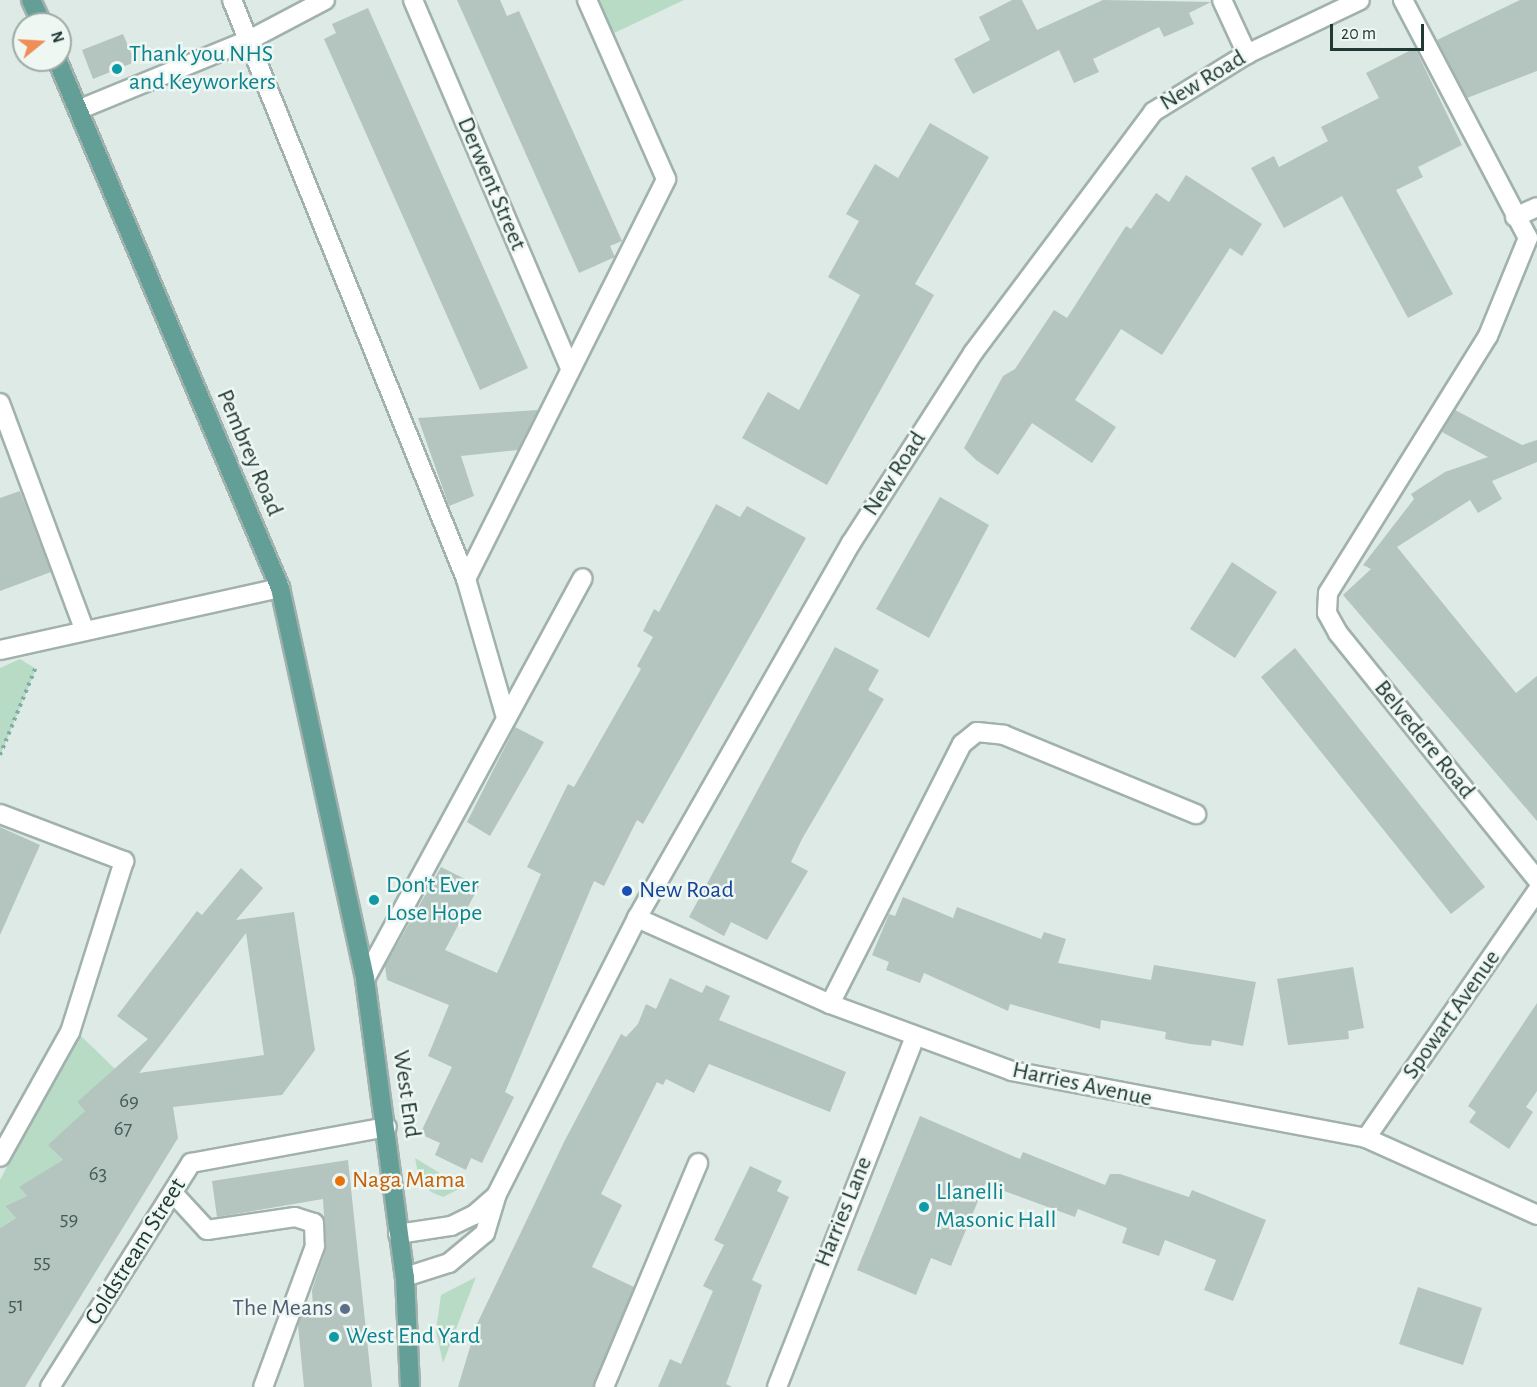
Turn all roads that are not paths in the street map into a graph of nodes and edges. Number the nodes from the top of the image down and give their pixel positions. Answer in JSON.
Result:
{"nodes":[{"id":1,"x":232,"y":0,"type":"edge"},
{"id":2,"x":325,"y":0,"type":"edge"},
{"id":3,"x":413,"y":0,"type":"edge"},
{"id":4,"x":587,"y":0,"type":"edge"},
{"id":5,"x":1222,"y":0,"type":"edge"},
{"id":6,"x":1360,"y":0,"type":"edge"},
{"id":7,"x":1403,"y":0,"type":"edge"},
{"id":8,"x":249,"y":40,"type":"junction"},
{"id":9,"x":1247,"y":54,"type":"junction"},
{"id":10,"x":62,"y":72,"type":"edge"},
{"id":11,"x":78,"y":110,"type":"junction"},
{"id":12,"x":1537,"y":207,"type":"edge"},
{"id":13,"x":1515,"y":217,"type":"junction"},
{"id":14,"x":570,"y":368,"type":"junction"},
{"id":15,"x":0,"y":403,"type":"edge"},
{"id":16,"x":583,"y":578,"type":"dead end"},
{"id":17,"x":466,"y":579,"type":"junction"},
{"id":18,"x":280,"y":588,"type":"junction"},
{"id":19,"x":85,"y":631,"type":"junction"},
{"id":20,"x":0,"y":650,"type":"edge"},
{"id":21,"x":506,"y":718,"type":"junction"},
{"id":22,"x":0,"y":814,"type":"edge"},
{"id":23,"x":1196,"y":814,"type":"dead end"},
{"id":24,"x":348,"y":880,"type":"joint"},
{"id":25,"x":1537,"y":880,"type":"edge"},
{"id":26,"x":1537,"y":891,"type":"edge"},
{"id":27,"x":637,"y":918,"type":"junction"},
{"id":28,"x":365,"y":979,"type":"junction"},
{"id":29,"x":830,"y":1004,"type":"junction"},
{"id":30,"x":914,"y":1038,"type":"junction"},
{"id":31,"x":387,"y":1127,"type":"junction"},
{"id":32,"x":1366,"y":1138,"type":"junction"},
{"id":33,"x":0,"y":1157,"type":"edge"},
{"id":34,"x":699,"y":1163,"type":"dead end"},
{"id":35,"x":173,"y":1193,"type":"junction"},
{"id":36,"x":496,"y":1196,"type":"junction"},
{"id":37,"x":1537,"y":1215,"type":"edge"},
{"id":38,"x":398,"y":1234,"type":"junction"},
{"id":39,"x":405,"y":1276,"type":"junction"},
{"id":40,"x":50,"y":1387,"type":"edge"},
{"id":41,"x":263,"y":1387,"type":"edge"},
{"id":42,"x":410,"y":1387,"type":"edge"},
{"id":43,"x":604,"y":1387,"type":"edge"},
{"id":44,"x":777,"y":1387,"type":"edge"}],
"edges":[{"from":1,"to":8,"type":"street"},
{"from":2,"to":8,"type":"street"},
{"from":3,"to":14,"type":"street","name":"Derwent Street"},
{"from":4,"to":14,"type":"street"},
{"from":5,"to":9,"type":"street"},
{"from":6,"to":9,"type":"street","name":"New Road"},
{"from":7,"to":13,"type":"street"},
{"from":8,"to":11,"type":"street"},
{"from":8,"to":17,"type":"street"},
{"from":9,"to":27,"type":"street","name":"New Road"},
{"from":10,"to":11,"type":"main road","name":"Pembrey Road"},
{"from":11,"to":18,"type":"main road","name":"Pembrey Road"},
{"from":12,"to":13,"type":"street"},
{"from":13,"to":25,"type":"street","name":"Belvedere Road"},
{"from":14,"to":17,"type":"street"},
{"from":15,"to":19,"type":"street"},
{"from":16,"to":21,"type":"street"},
{"from":17,"to":21,"type":"street"},
{"from":18,"to":19,"type":"street"},
{"from":18,"to":24,"type":"main road","name":"Pembrey Road"},
{"from":19,"to":20,"type":"street"},
{"from":21,"to":28,"type":"street"},
{"from":22,"to":33,"type":"street"},
{"from":23,"to":29,"type":"street"},
{"from":24,"to":28,"type":"main road","name":"West End"},
{"from":26,"to":32,"type":"street","name":"Spowart Avenue"},
{"from":27,"to":29,"type":"street","name":"Harries Avenue"},
{"from":27,"to":36,"type":"street","name":"New Road"},
{"from":28,"to":31,"type":"main road","name":"West End"},
{"from":29,"to":30,"type":"street","name":"Harries Avenue"},
{"from":30,"to":32,"type":"street","name":"Harries Avenue"},
{"from":30,"to":44,"type":"street","name":"Harries Lane"},
{"from":31,"to":35,"type":"street","name":"Coldstream Street"},
{"from":31,"to":38,"type":"main road","name":"West End"},
{"from":32,"to":37,"type":"street","name":"Harries Avenue"},
{"from":34,"to":43,"type":"street"},
{"from":35,"to":40,"type":"street","name":"Coldstream Street"},
{"from":35,"to":41,"type":"street"},
{"from":36,"to":38,"type":"street","name":"New Road"},
{"from":36,"to":39,"type":"street","name":"New Road"},
{"from":38,"to":39,"type":"main road","name":"West End"},
{"from":39,"to":42,"type":"main road","name":"West End"}]}
